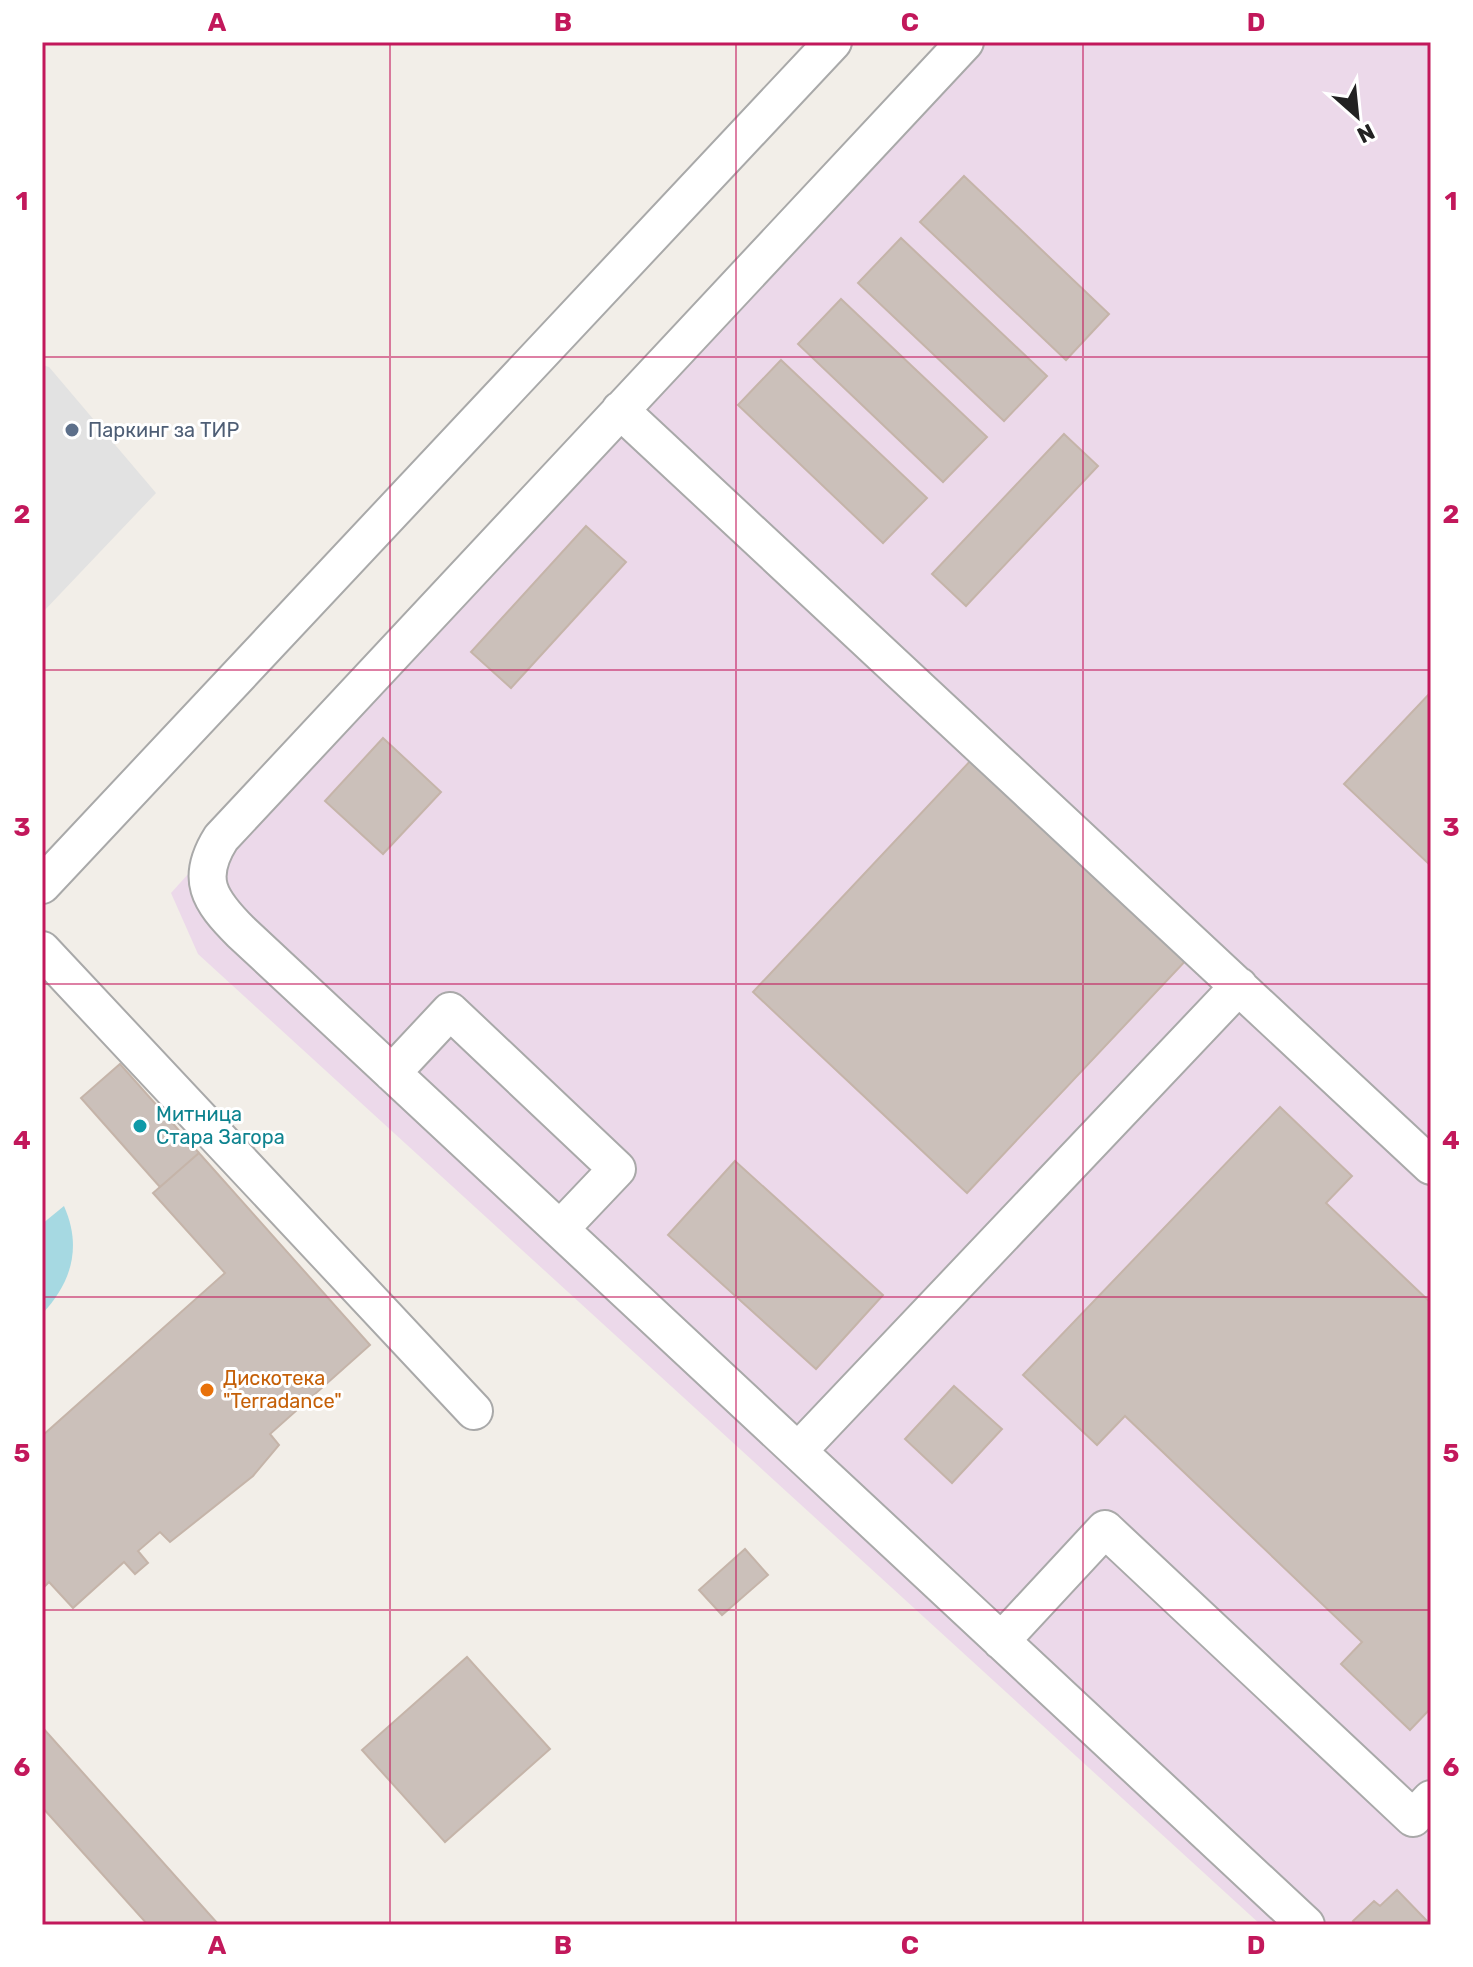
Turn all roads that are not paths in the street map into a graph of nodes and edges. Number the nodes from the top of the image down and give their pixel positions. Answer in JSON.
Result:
{"nodes":[{"id":1,"x":833,"y":42,"type":"edge"},
{"id":2,"x":965,"y":42,"type":"edge"},
{"id":3,"x":620,"y":410,"type":"junction"},
{"id":4,"x":42,"y":885,"type":"edge"},
{"id":5,"x":42,"y":950,"type":"edge"},
{"id":6,"x":1239,"y":986,"type":"junction"},
{"id":7,"x":392,"y":1073,"type":"junction"},
{"id":8,"x":1431,"y":1166,"type":"edge"},
{"id":9,"x":560,"y":1229,"type":"junction"},
{"id":10,"x":474,"y":1411,"type":"dead end"},
{"id":11,"x":798,"y":1451,"type":"junction"},
{"id":12,"x":1001,"y":1641,"type":"junction"},
{"id":13,"x":1431,"y":1799,"type":"edge"},
{"id":14,"x":1306,"y":1925,"type":"edge"}],
"edges":[{"from":1,"to":4,"type":"street"},
{"from":2,"to":3,"type":"street"},
{"from":3,"to":6,"type":"street"},
{"from":3,"to":7,"type":"street"},
{"from":5,"to":10,"type":"street"},
{"from":6,"to":8,"type":"street"},
{"from":6,"to":11,"type":"street"},
{"from":7,"to":9,"type":"street"},
{"from":7,"to":9,"type":"street"},
{"from":9,"to":11,"type":"street"},
{"from":11,"to":12,"type":"street"},
{"from":12,"to":13,"type":"street"},
{"from":12,"to":14,"type":"street"}]}
